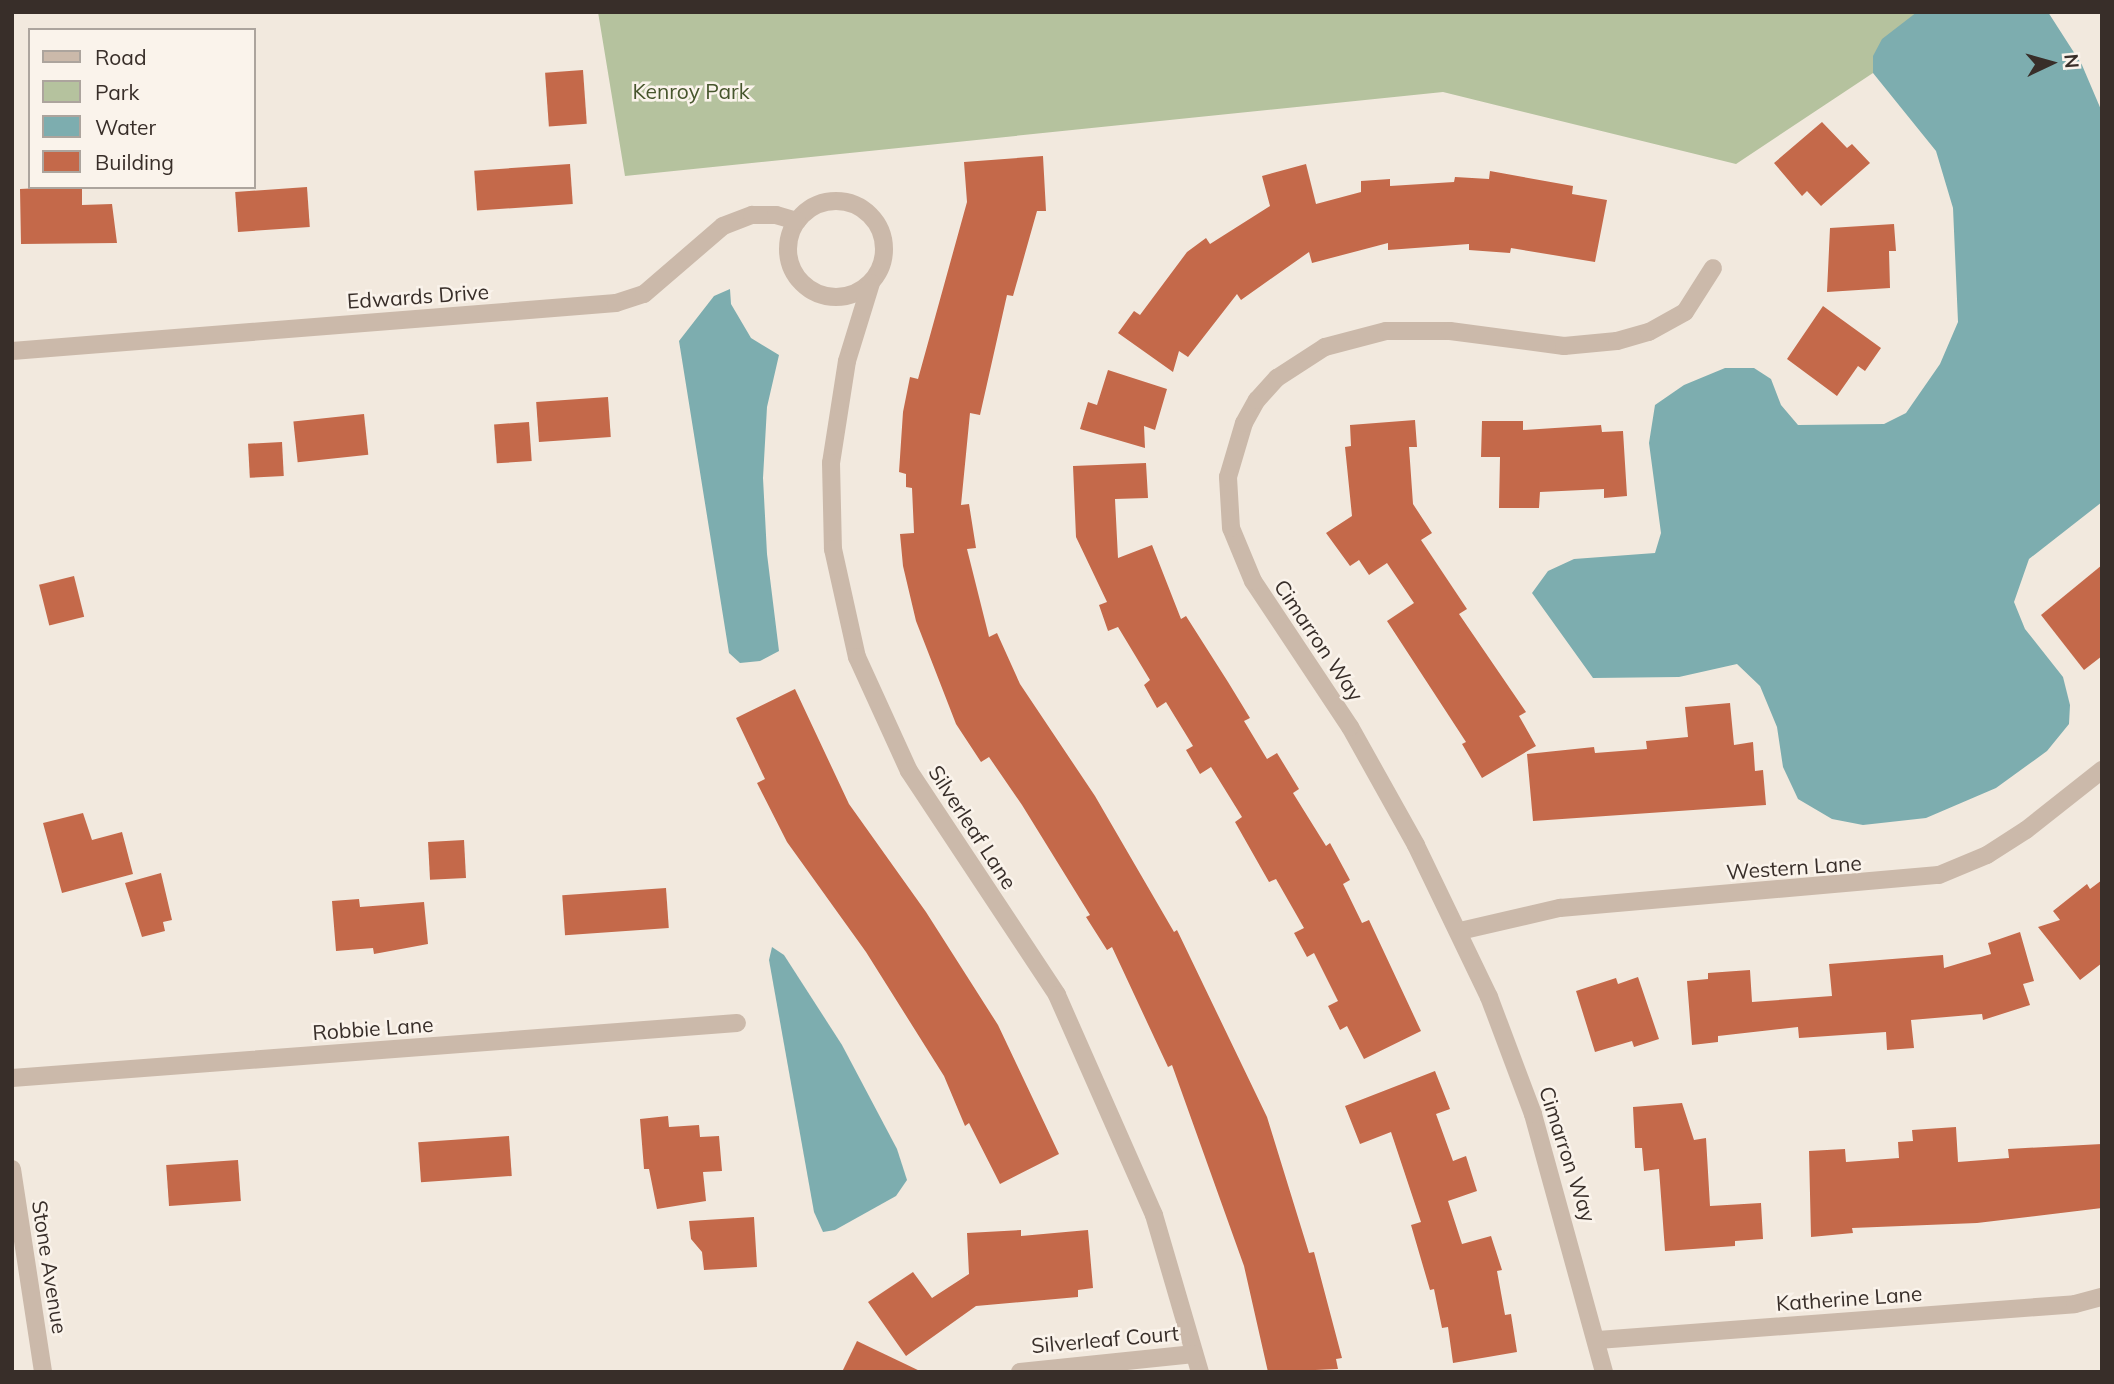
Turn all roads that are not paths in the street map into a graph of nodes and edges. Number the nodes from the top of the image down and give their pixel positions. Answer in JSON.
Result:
{"nodes":[{"id":1,"x":797,"y":221,"type":"junction"},
{"id":2,"x":1713,"y":268,"type":"dead end"},
{"id":3,"x":872,"y":283,"type":"junction"},
{"id":4,"x":12,"y":351,"type":"edge"},
{"id":5,"x":2102,"y":770,"type":"edge"},
{"id":6,"x":1460,"y":931,"type":"junction"},
{"id":7,"x":737,"y":1023,"type":"dead end"},
{"id":8,"x":12,"y":1079,"type":"edge"},
{"id":9,"x":12,"y":1169,"type":"edge"},
{"id":10,"x":2102,"y":1297,"type":"edge"},
{"id":11,"x":1598,"y":1340,"type":"junction"},
{"id":12,"x":1194,"y":1354,"type":"junction"},
{"id":13,"x":43,"y":1372,"type":"edge"},
{"id":14,"x":1020,"y":1372,"type":"edge"},
{"id":15,"x":1200,"y":1372,"type":"edge"},
{"id":16,"x":1604,"y":1372,"type":"edge"}],
"edges":[{"from":1,"to":3,"type":"street"},
{"from":1,"to":3,"type":"street","name":"Silverleaf Lane"},
{"from":1,"to":4,"type":"street","name":"Edwards Drive"},
{"from":2,"to":6,"type":"street","name":"Cimarron Way"},
{"from":3,"to":12,"type":"street","name":"Silverleaf Lane"},
{"from":5,"to":6,"type":"street","name":"Western Lane"},
{"from":6,"to":11,"type":"street","name":"Cimarron Way"},
{"from":7,"to":8,"type":"street","name":"Robbie Lane"},
{"from":9,"to":13,"type":"street","name":"Stone Avenue"},
{"from":10,"to":11,"type":"street","name":"Katherine Lane"},
{"from":11,"to":16,"type":"street","name":"Cimarron Way"},
{"from":12,"to":14,"type":"street","name":"Silverleaf Court"},
{"from":12,"to":15,"type":"street","name":"Silverleaf Lane"}]}
